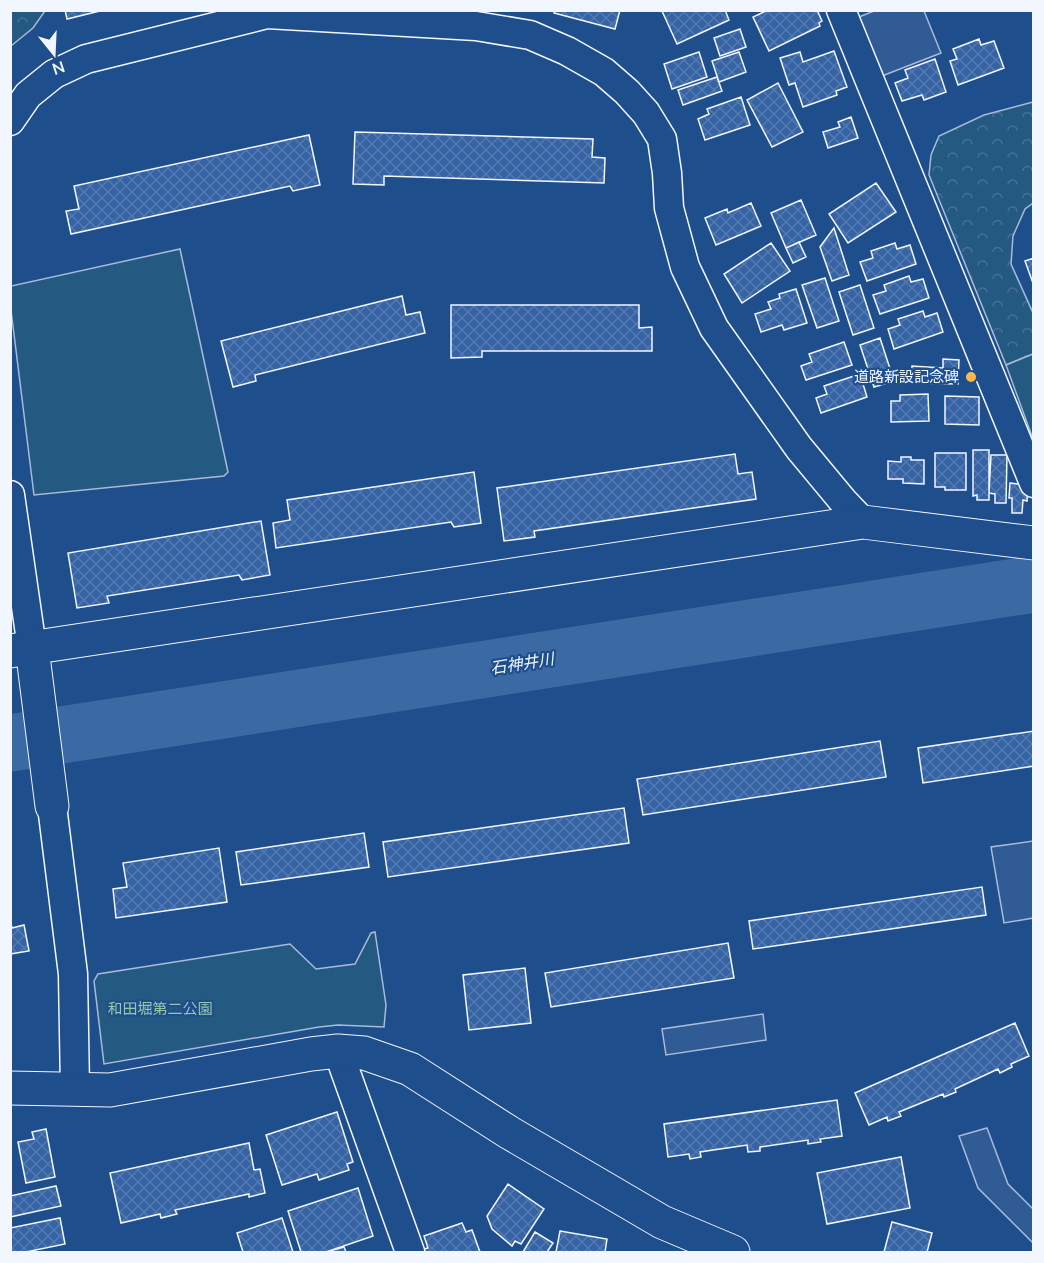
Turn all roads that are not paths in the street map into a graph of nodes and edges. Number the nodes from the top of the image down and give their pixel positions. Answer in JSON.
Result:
{"nodes":[{"id":1,"x":841,"y":10,"type":"edge"},
{"id":2,"x":10,"y":121,"type":"edge"},
{"id":3,"x":1034,"y":483,"type":"edge"},
{"id":4,"x":10,"y":495,"type":"edge"},
{"id":5,"x":863,"y":522,"type":"junction"},
{"id":6,"x":1034,"y":543,"type":"edge"},
{"id":7,"x":21,"y":649,"type":"edge"},
{"id":8,"x":52,"y":806,"type":"joint"},
{"id":9,"x":338,"y":1052,"type":"junction"},
{"id":10,"x":10,"y":1088,"type":"edge"},
{"id":11,"x":75,"y":1089,"type":"junction"},
{"id":12,"x":724,"y":1251,"type":"edge"},
{"id":13,"x":410,"y":1252,"type":"edge"}],
"edges":[{"from":1,"to":3,"type":"street"},
{"from":2,"to":5,"type":"street"},
{"from":4,"to":7,"type":"street"},
{"from":5,"to":6,"type":"street"},
{"from":5,"to":7,"type":"street"},
{"from":7,"to":8,"type":"street"},
{"from":8,"to":11,"type":"street"},
{"from":9,"to":11,"type":"street"},
{"from":9,"to":12,"type":"street"},
{"from":9,"to":13,"type":"street"},
{"from":10,"to":11,"type":"street"}]}
